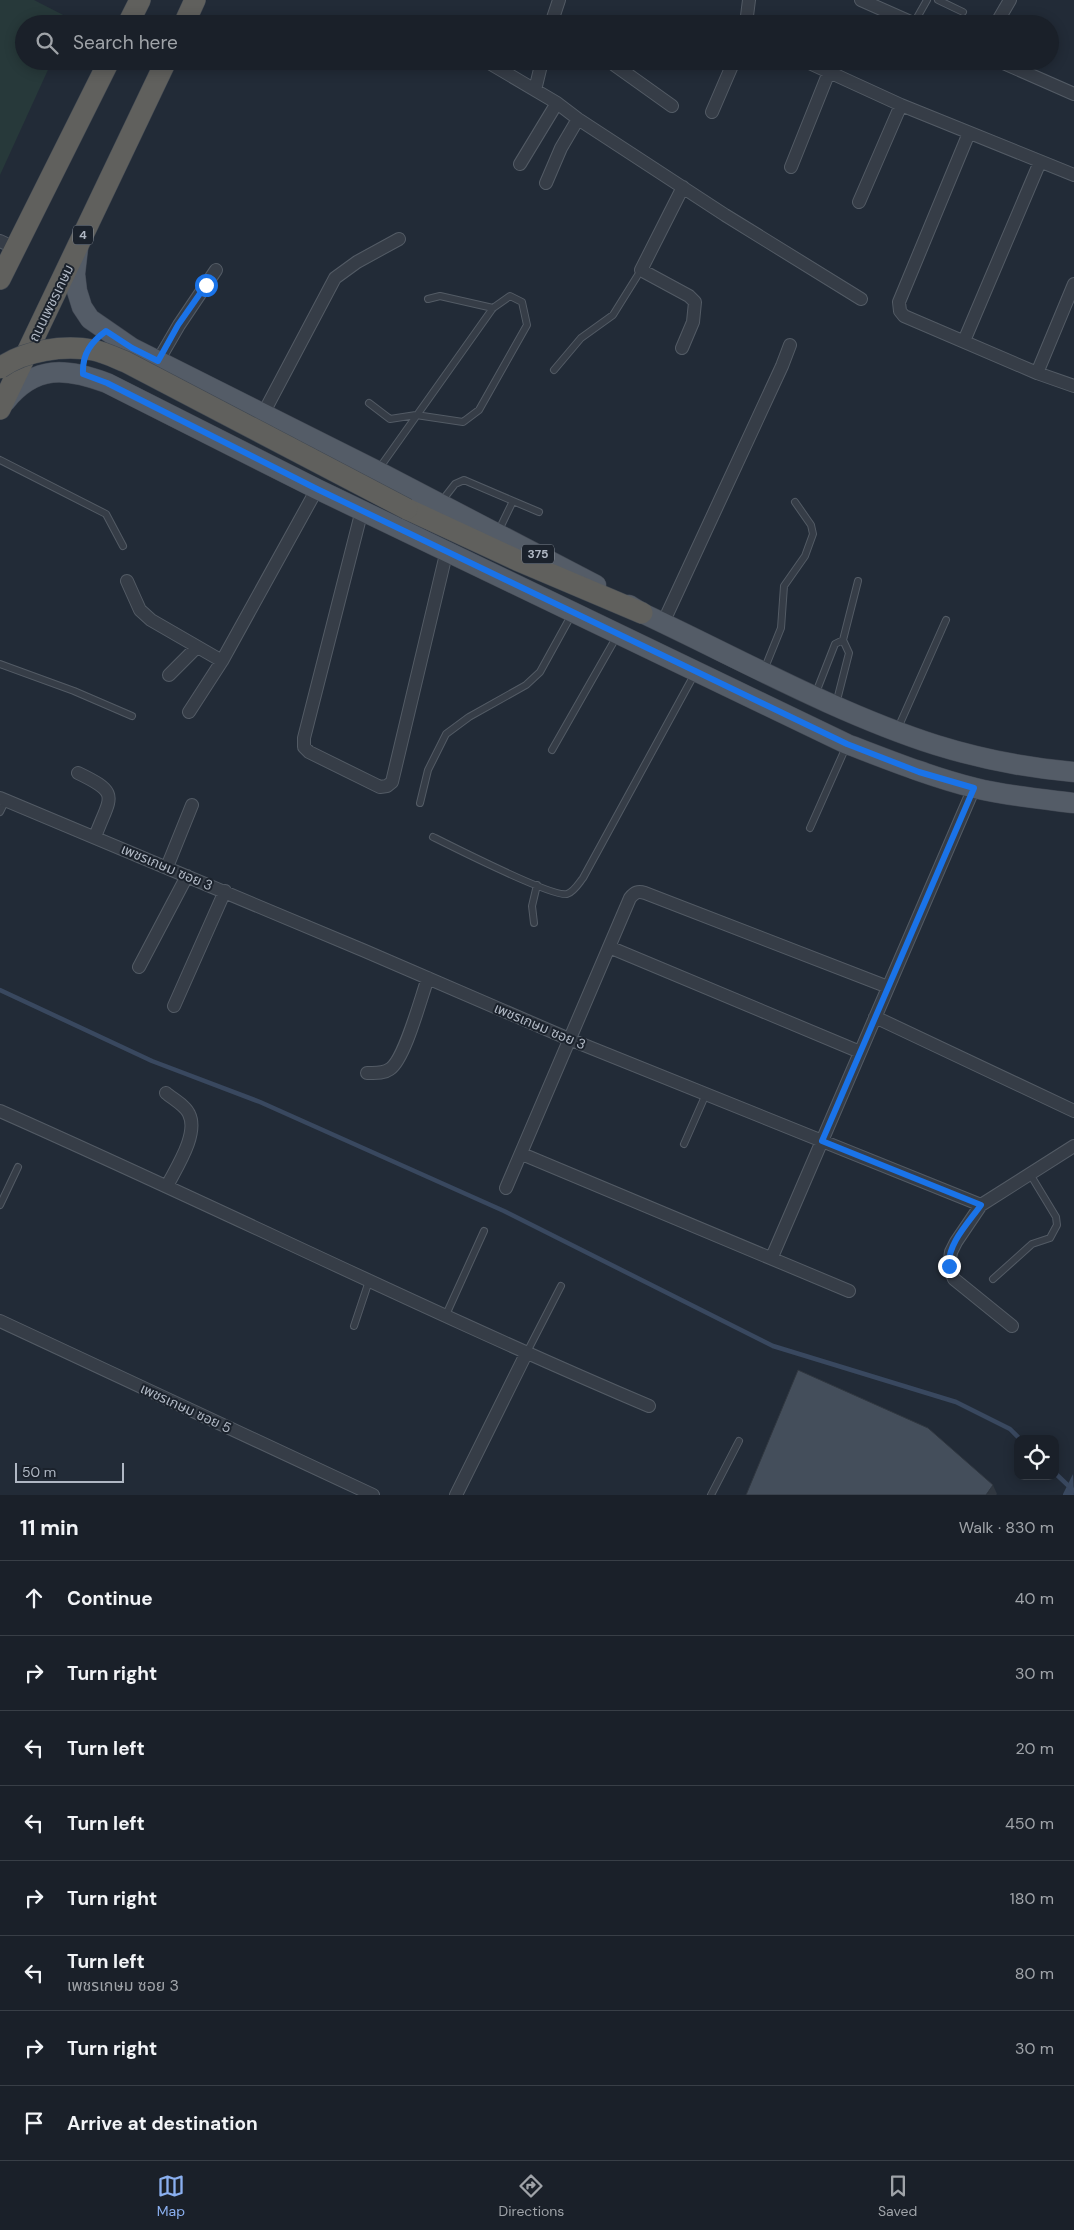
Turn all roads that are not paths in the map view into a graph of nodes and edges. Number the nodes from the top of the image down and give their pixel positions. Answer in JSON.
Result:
{"nodes":[{"id":1,"x":140,"y":0,"type":"edge"},
{"id":2,"x":195,"y":0,"type":"edge"},
{"id":3,"x":559,"y":0,"type":"edge"},
{"id":4,"x":749,"y":0,"type":"edge"},
{"id":5,"x":861,"y":0,"type":"edge"},
{"id":6,"x":927,"y":0,"type":"edge"},
{"id":7,"x":938,"y":0,"type":"edge"},
{"id":8,"x":1010,"y":0,"type":"edge"},
{"id":9,"x":963,"y":12,"type":"dead end"},
{"id":10,"x":132,"y":15,"type":"edge"},
{"id":11,"x":188,"y":15,"type":"edge"},
{"id":12,"x":555,"y":15,"type":"edge"},
{"id":13,"x":747,"y":15,"type":"edge"},
{"id":14,"x":895,"y":15,"type":"edge"},
{"id":15,"x":920,"y":15,"type":"edge"},
{"id":16,"x":1002,"y":15,"type":"edge"},
{"id":17,"x":104,"y":70,"type":"edge"},
{"id":18,"x":162,"y":70,"type":"edge"},
{"id":19,"x":501,"y":70,"type":"edge"},
{"id":20,"x":540,"y":70,"type":"edge"},
{"id":21,"x":622,"y":70,"type":"edge"},
{"id":22,"x":730,"y":70,"type":"edge"},
{"id":23,"x":825,"y":70,"type":"edge"},
{"id":24,"x":1019,"y":70,"type":"edge"},
{"id":25,"x":829,"y":72,"type":"junction"},
{"id":26,"x":535,"y":90,"type":"junction"},
{"id":27,"x":1074,"y":94,"type":"edge"},
{"id":28,"x":557,"y":103,"type":"junction"},
{"id":29,"x":901,"y":104,"type":"junction"},
{"id":30,"x":672,"y":106,"type":"dead end"},
{"id":31,"x":712,"y":112,"type":"dead end"},
{"id":32,"x":578,"y":119,"type":"junction"},
{"id":33,"x":969,"y":133,"type":"junction"},
{"id":34,"x":1040,"y":162,"type":"junction"},
{"id":35,"x":520,"y":164,"type":"dead end"},
{"id":36,"x":791,"y":167,"type":"dead end"},
{"id":37,"x":1074,"y":175,"type":"edge"},
{"id":38,"x":546,"y":183,"type":"dead end"},
{"id":39,"x":683,"y":187,"type":"junction"},
{"id":40,"x":859,"y":202,"type":"dead end"},
{"id":41,"x":399,"y":239,"type":"dead end"},
{"id":42,"x":8,"y":245,"type":"edge"},
{"id":43,"x":78,"y":246,"type":"junction"},
{"id":44,"x":216,"y":270,"type":"dead end"},
{"id":45,"x":641,"y":270,"type":"junction"},
{"id":46,"x":0,"y":279,"type":"edge"},
{"id":47,"x":1074,"y":284,"type":"edge"},
{"id":48,"x":428,"y":299,"type":"dead end"},
{"id":49,"x":861,"y":299,"type":"dead end"},
{"id":50,"x":492,"y":308,"type":"junction"},
{"id":51,"x":106,"y":331,"type":"junction"},
{"id":52,"x":964,"y":342,"type":"junction"},
{"id":53,"x":790,"y":345,"type":"dead end"},
{"id":54,"x":682,"y":348,"type":"dead end"},
{"id":55,"x":158,"y":361,"type":"junction"},
{"id":56,"x":0,"y":368,"type":"edge"},
{"id":57,"x":554,"y":370,"type":"dead end"},
{"id":58,"x":1037,"y":373,"type":"junction"},
{"id":59,"x":83,"y":374,"type":"junction"},
{"id":60,"x":1074,"y":386,"type":"edge"},
{"id":61,"x":369,"y":403,"type":"dead end"},
{"id":62,"x":0,"y":409,"type":"edge"},
{"id":63,"x":263,"y":414,"type":"junction"},
{"id":64,"x":416,"y":416,"type":"junction"},
{"id":65,"x":0,"y":460,"type":"edge"},
{"id":66,"x":377,"y":470,"type":"junction"},
{"id":67,"x":317,"y":489,"type":"junction"},
{"id":68,"x":513,"y":500,"type":"junction"},
{"id":69,"x":795,"y":502,"type":"dead end"},
{"id":70,"x":440,"y":503,"type":"junction"},
{"id":71,"x":362,"y":510,"type":"junction"},
{"id":72,"x":538,"y":512,"type":"dead end"},
{"id":73,"x":497,"y":533,"type":"junction"},
{"id":74,"x":123,"y":546,"type":"dead end"},
{"id":75,"x":447,"y":550,"type":"junction"},
{"id":76,"x":127,"y":581,"type":"dead end"},
{"id":77,"x":858,"y":581,"type":"dead end"},
{"id":78,"x":574,"y":611,"type":"junction"},
{"id":79,"x":642,"y":613,"type":"junction"},
{"id":80,"x":946,"y":620,"type":"dead end"},
{"id":81,"x":663,"y":623,"type":"junction"},
{"id":82,"x":619,"y":632,"type":"junction"},
{"id":83,"x":843,"y":640,"type":"junction"},
{"id":84,"x":197,"y":647,"type":"junction"},
{"id":85,"x":222,"y":661,"type":"junction"},
{"id":86,"x":0,"y":664,"type":"edge"},
{"id":87,"x":697,"y":670,"type":"junction"},
{"id":88,"x":763,"y":671,"type":"junction"},
{"id":89,"x":169,"y":675,"type":"dead end"},
{"id":90,"x":815,"y":696,"type":"junction"},
{"id":91,"x":836,"y":706,"type":"junction"},
{"id":92,"x":189,"y":712,"type":"dead end"},
{"id":93,"x":132,"y":716,"type":"dead end"},
{"id":94,"x":896,"y":731,"type":"junction"},
{"id":95,"x":847,"y":744,"type":"junction"},
{"id":96,"x":552,"y":750,"type":"dead end"},
{"id":97,"x":1074,"y":772,"type":"edge"},
{"id":98,"x":78,"y":773,"type":"dead end"},
{"id":99,"x":974,"y":788,"type":"junction"},
{"id":100,"x":3,"y":799,"type":"edge"},
{"id":101,"x":420,"y":803,"type":"dead end"},
{"id":102,"x":1074,"y":804,"type":"edge"},
{"id":103,"x":192,"y":805,"type":"dead end"},
{"id":104,"x":0,"y":812,"type":"edge"},
{"id":105,"x":810,"y":828,"type":"dead end"},
{"id":106,"x":95,"y":837,"type":"junction"},
{"id":107,"x":433,"y":837,"type":"dead end"},
{"id":108,"x":168,"y":867,"type":"junction"},
{"id":109,"x":187,"y":876,"type":"junction"},
{"id":110,"x":536,"y":885,"type":"junction"},
{"id":111,"x":224,"y":892,"type":"junction"},
{"id":112,"x":534,"y":923,"type":"dead end"},
{"id":113,"x":609,"y":948,"type":"junction"},
{"id":114,"x":139,"y":968,"type":"dead end"},
{"id":115,"x":428,"y":978,"type":"junction"},
{"id":116,"x":888,"y":987,"type":"junction"},
{"id":117,"x":174,"y":1006,"type":"dead end"},
{"id":118,"x":875,"y":1017,"type":"junction"},
{"id":119,"x":569,"y":1039,"type":"junction"},
{"id":120,"x":860,"y":1052,"type":"junction"},
{"id":121,"x":367,"y":1072,"type":"dead end"},
{"id":122,"x":166,"y":1093,"type":"dead end"},
{"id":123,"x":706,"y":1094,"type":"junction"},
{"id":124,"x":0,"y":1111,"type":"edge"},
{"id":125,"x":1074,"y":1111,"type":"edge"},
{"id":126,"x":822,"y":1141,"type":"junction"},
{"id":127,"x":684,"y":1144,"type":"dead end"},
{"id":128,"x":1074,"y":1146,"type":"edge"},
{"id":129,"x":522,"y":1154,"type":"junction"},
{"id":130,"x":18,"y":1167,"type":"dead end"},
{"id":131,"x":1030,"y":1174,"type":"junction"},
{"id":132,"x":167,"y":1186,"type":"junction"},
{"id":133,"x":506,"y":1188,"type":"dead end"},
{"id":134,"x":0,"y":1205,"type":"edge"},
{"id":135,"x":981,"y":1205,"type":"junction"},
{"id":136,"x":484,"y":1232,"type":"dead end"},
{"id":137,"x":772,"y":1257,"type":"junction"},
{"id":138,"x":993,"y":1279,"type":"dead end"},
{"id":139,"x":369,"y":1281,"type":"junction"},
{"id":140,"x":561,"y":1286,"type":"dead end"},
{"id":141,"x":849,"y":1291,"type":"dead end"},
{"id":142,"x":445,"y":1317,"type":"junction"},
{"id":143,"x":0,"y":1321,"type":"edge"},
{"id":144,"x":354,"y":1326,"type":"dead end"},
{"id":145,"x":1012,"y":1326,"type":"dead end"},
{"id":146,"x":526,"y":1354,"type":"junction"},
{"id":147,"x":649,"y":1406,"type":"dead end"},
{"id":148,"x":739,"y":1441,"type":"dead end"},
{"id":149,"x":373,"y":1495,"type":"edge"},
{"id":150,"x":456,"y":1495,"type":"edge"},
{"id":151,"x":711,"y":1495,"type":"edge"}],
"edges":[{"from":1,"to":10,"type":"highway"},
{"from":2,"to":11,"type":"highway"},
{"from":3,"to":12,"type":"street"},
{"from":4,"to":13,"type":"street"},
{"from":5,"to":14,"type":"street"},
{"from":6,"to":15,"type":"lane"},
{"from":7,"to":9,"type":"lane"},
{"from":8,"to":16,"type":"street"},
{"from":17,"to":42,"type":"highway"},
{"from":18,"to":43,"type":"highway","name":"ถนนเพชรเกษม","number":"4"},
{"from":19,"to":26,"type":"street"},
{"from":20,"to":26,"type":"street"},
{"from":21,"to":30,"type":"street"},
{"from":22,"to":31,"type":"street"},
{"from":23,"to":25,"type":"street"},
{"from":24,"to":27,"type":"street"},
{"from":25,"to":29,"type":"street"},
{"from":25,"to":36,"type":"street"},
{"from":26,"to":28,"type":"street"},
{"from":28,"to":32,"type":"street"},
{"from":28,"to":35,"type":"street"},
{"from":29,"to":33,"type":"street"},
{"from":29,"to":40,"type":"street"},
{"from":32,"to":38,"type":"street"},
{"from":32,"to":39,"type":"street"},
{"from":33,"to":34,"type":"street"},
{"from":33,"to":52,"type":"street"},
{"from":34,"to":37,"type":"street"},
{"from":34,"to":52,"type":"street"},
{"from":39,"to":45,"type":"street"},
{"from":39,"to":49,"type":"street"},
{"from":41,"to":63,"type":"street"},
{"from":42,"to":46,"type":"highway"},
{"from":43,"to":51,"type":"main road","number":"375"},
{"from":43,"to":62,"type":"highway","name":"ถนนเพชรเกษม","number":"4"},
{"from":44,"to":55,"type":"street"},
{"from":45,"to":54,"type":"street"},
{"from":45,"to":57,"type":"lane"},
{"from":47,"to":58,"type":"street"},
{"from":48,"to":50,"type":"lane"},
{"from":50,"to":64,"type":"lane"},
{"from":50,"to":64,"type":"lane"},
{"from":51,"to":55,"type":"main road","number":"375"},
{"from":51,"to":59,"type":"main road"},
{"from":52,"to":58,"type":"street"},
{"from":53,"to":81,"type":"street"},
{"from":55,"to":63,"type":"main road","number":"375"},
{"from":56,"to":79,"type":"highway","bridge":true},
{"from":58,"to":60,"type":"street"},
{"from":59,"to":62,"type":"main road","number":"375"},
{"from":59,"to":67,"type":"main road","number":"375"},
{"from":61,"to":64,"type":"lane"},
{"from":63,"to":66,"type":"main road","number":"375"},
{"from":64,"to":66,"type":"lane"},
{"from":65,"to":74,"type":"lane"},
{"from":66,"to":70,"type":"main road","number":"375"},
{"from":67,"to":71,"type":"main road","number":"375"},
{"from":67,"to":85,"type":"street"},
{"from":68,"to":70,"type":"lane"},
{"from":68,"to":72,"type":"lane"},
{"from":68,"to":73,"type":"lane"},
{"from":69,"to":88,"type":"lane"},
{"from":70,"to":73,"type":"main road","number":"375"},
{"from":71,"to":75,"type":"main road","number":"375"},
{"from":71,"to":75,"type":"street"},
{"from":73,"to":79,"type":"main road","number":"375"},
{"from":75,"to":78,"type":"main road","number":"375"},
{"from":76,"to":84,"type":"street"},
{"from":77,"to":83,"type":"lane"},
{"from":78,"to":82,"type":"main road","number":"375"},
{"from":78,"to":101,"type":"lane"},
{"from":79,"to":81,"type":"main road","number":"375"},
{"from":80,"to":94,"type":"lane"},
{"from":81,"to":88,"type":"main road","number":"375"},
{"from":82,"to":87,"type":"main road","number":"375"},
{"from":82,"to":96,"type":"lane"},
{"from":83,"to":90,"type":"lane"},
{"from":83,"to":91,"type":"lane"},
{"from":84,"to":85,"type":"street"},
{"from":84,"to":89,"type":"street"},
{"from":85,"to":92,"type":"street"},
{"from":86,"to":93,"type":"lane"},
{"from":87,"to":95,"type":"main road","number":"375"},
{"from":87,"to":110,"type":"lane"},
{"from":88,"to":90,"type":"main road","number":"375"},
{"from":90,"to":91,"type":"main road","number":"375"},
{"from":91,"to":94,"type":"main road","number":"375"},
{"from":94,"to":97,"type":"main road","number":"375"},
{"from":95,"to":99,"type":"main road","number":"375"},
{"from":95,"to":105,"type":"lane"},
{"from":98,"to":106,"type":"street"},
{"from":99,"to":102,"type":"main road","number":"375"},
{"from":99,"to":116,"type":"street"},
{"from":100,"to":104,"type":"lane"},
{"from":100,"to":106,"type":"street","name":"เพชรเกษม ซอย 3"},
{"from":103,"to":108,"type":"street"},
{"from":106,"to":108,"type":"street","name":"เพชรเกษม ซอย 3"},
{"from":107,"to":110,"type":"lane"},
{"from":108,"to":109,"type":"street","name":"เพชรเกษม ซอย 3"},
{"from":109,"to":111,"type":"street","name":"เพชรเกษม ซอย 3"},
{"from":109,"to":114,"type":"street"},
{"from":110,"to":112,"type":"lane"},
{"from":111,"to":115,"type":"street","name":"เพชรเกษม ซอย 3"},
{"from":111,"to":117,"type":"street"},
{"from":113,"to":116,"type":"street"},
{"from":113,"to":119,"type":"street"},
{"from":113,"to":120,"type":"street"},
{"from":115,"to":119,"type":"street","name":"เพชรเกษม ซอย 3"},
{"from":115,"to":121,"type":"street"},
{"from":116,"to":118,"type":"street"},
{"from":118,"to":120,"type":"street"},
{"from":118,"to":125,"type":"street"},
{"from":119,"to":123,"type":"street","name":"เพชรเกษม ซอย 3"},
{"from":119,"to":129,"type":"street"},
{"from":120,"to":126,"type":"street"},
{"from":122,"to":132,"type":"street"},
{"from":123,"to":126,"type":"street","name":"เพชรเกษม ซอย 3"},
{"from":123,"to":127,"type":"lane"},
{"from":124,"to":132,"type":"street"},
{"from":126,"to":135,"type":"street","name":"เพชรเกษม ซอย 3"},
{"from":126,"to":137,"type":"street"},
{"from":128,"to":131,"type":"street"},
{"from":129,"to":133,"type":"street"},
{"from":129,"to":137,"type":"street"},
{"from":130,"to":134,"type":"lane"},
{"from":131,"to":135,"type":"street"},
{"from":131,"to":138,"type":"lane"},
{"from":132,"to":139,"type":"street"},
{"from":135,"to":145,"type":"street"},
{"from":136,"to":142,"type":"lane"},
{"from":137,"to":141,"type":"street"},
{"from":139,"to":142,"type":"street"},
{"from":139,"to":144,"type":"lane"},
{"from":140,"to":146,"type":"lane"},
{"from":142,"to":146,"type":"street"},
{"from":143,"to":149,"type":"street","name":"เพชรเกษม ซอย 5"},
{"from":146,"to":147,"type":"street"},
{"from":146,"to":150,"type":"street"},
{"from":148,"to":151,"type":"lane"}]}
